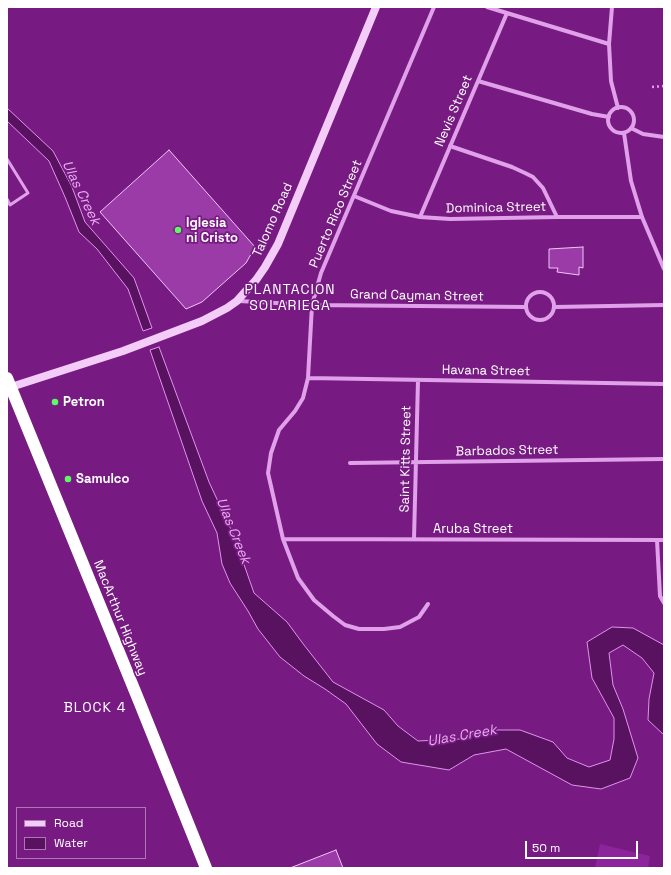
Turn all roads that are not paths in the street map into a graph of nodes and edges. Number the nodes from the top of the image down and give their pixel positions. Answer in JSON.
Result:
{"nodes":[{"id":1,"x":376,"y":7,"type":"edge"},
{"id":2,"x":434,"y":7,"type":"edge"},
{"id":3,"x":487,"y":7,"type":"edge"},
{"id":4,"x":612,"y":7,"type":"edge"},
{"id":5,"x":507,"y":13,"type":"junction"},
{"id":6,"x":609,"y":44,"type":"junction"},
{"id":7,"x":478,"y":81,"type":"junction"},
{"id":8,"x":618,"y":108,"type":"junction"},
{"id":9,"x":609,"y":117,"type":"junction"},
{"id":10,"x":631,"y":128,"type":"junction"},
{"id":11,"x":624,"y":132,"type":"junction"},
{"id":12,"x":664,"y":137,"type":"edge"},
{"id":13,"x":450,"y":146,"type":"junction"},
{"id":14,"x":7,"y":158,"type":"edge"},
{"id":15,"x":354,"y":196,"type":"junction"},
{"id":16,"x":7,"y":199,"type":"edge"},
{"id":17,"x":420,"y":217,"type":"junction"},
{"id":18,"x":557,"y":217,"type":"junction"},
{"id":19,"x":642,"y":217,"type":"junction"},
{"id":20,"x":664,"y":256,"type":"edge"},
{"id":21,"x":659,"y":258,"type":"junction"},
{"id":22,"x":664,"y":269,"type":"edge"},
{"id":23,"x":237,"y":301,"type":"junction"},
{"id":24,"x":312,"y":305,"type":"junction"},
{"id":25,"x":664,"y":305,"type":"edge"},
{"id":26,"x":526,"y":307,"type":"junction"},
{"id":27,"x":555,"y":307,"type":"junction"},
{"id":28,"x":308,"y":378,"type":"junction"},
{"id":29,"x":418,"y":380,"type":"junction"},
{"id":30,"x":664,"y":384,"type":"edge"},
{"id":31,"x":8,"y":385,"type":"edge"},
{"id":32,"x":664,"y":460,"type":"edge"},
{"id":33,"x":350,"y":462,"type":"dead end"},
{"id":34,"x":416,"y":462,"type":"junction"},
{"id":35,"x":283,"y":539,"type":"junction"},
{"id":36,"x":414,"y":539,"type":"junction"},
{"id":37,"x":657,"y":540,"type":"junction"},
{"id":38,"x":664,"y":540,"type":"edge"},
{"id":39,"x":664,"y":603,"type":"edge"},
{"id":40,"x":428,"y":604,"type":"dead end"},
{"id":41,"x":204,"y":867,"type":"edge"}],
"edges":[{"from":1,"to":23,"type":"street","name":"Talomo Road"},
{"from":2,"to":15,"type":"street","name":"Puerto Rico Street"},
{"from":3,"to":5,"type":"street"},
{"from":4,"to":6,"type":"street"},
{"from":5,"to":6,"type":"street"},
{"from":5,"to":7,"type":"street","name":"Nevis Street"},
{"from":6,"to":8,"type":"street"},
{"from":7,"to":9,"type":"street"},
{"from":7,"to":13,"type":"street","name":"Nevis Street"},
{"from":8,"to":9,"type":"street"},
{"from":8,"to":10,"type":"street"},
{"from":9,"to":11,"type":"street"},
{"from":10,"to":11,"type":"street"},
{"from":10,"to":12,"type":"street"},
{"from":11,"to":19,"type":"street"},
{"from":13,"to":17,"type":"street","name":"Nevis Street"},
{"from":13,"to":18,"type":"street"},
{"from":14,"to":16,"type":"lane"},
{"from":15,"to":17,"type":"street","name":"Dominica Street"},
{"from":15,"to":24,"type":"street","name":"Puerto Rico Street"},
{"from":17,"to":18,"type":"street","name":"Dominica Street"},
{"from":18,"to":19,"type":"street","name":"Dominica Street"},
{"from":19,"to":21,"type":"street"},
{"from":20,"to":21,"type":"street"},
{"from":21,"to":22,"type":"street"},
{"from":23,"to":24,"type":"street","name":"Grand Cayman Street"},
{"from":23,"to":31,"type":"street","name":"Talomo Road"},
{"from":24,"to":26,"type":"street","name":"Grand Cayman Street"},
{"from":24,"to":28,"type":"street","name":"Puerto Rico Street"},
{"from":25,"to":27,"type":"street"},
{"from":26,"to":27,"type":"street"},
{"from":26,"to":27,"type":"street"},
{"from":28,"to":29,"type":"street","name":"Havana Street"},
{"from":28,"to":35,"type":"street","name":"Puerto Rico Street"},
{"from":29,"to":30,"type":"street","name":"Havana Street"},
{"from":29,"to":34,"type":"street","name":"Saint Kitts Street"},
{"from":31,"to":41,"type":"highway","name":"MacArthur Highway"},
{"from":32,"to":34,"type":"street","name":"Barbados Street"},
{"from":33,"to":34,"type":"street","name":"Barbados Street"},
{"from":34,"to":36,"type":"street","name":"Saint Kitts Street"},
{"from":35,"to":36,"type":"street","name":"Aruba Street"},
{"from":35,"to":40,"type":"street","name":"Puerto Rico Street"},
{"from":36,"to":37,"type":"street","name":"Aruba Street"},
{"from":37,"to":38,"type":"street","name":"Aruba Street"},
{"from":37,"to":39,"type":"street"}]}
